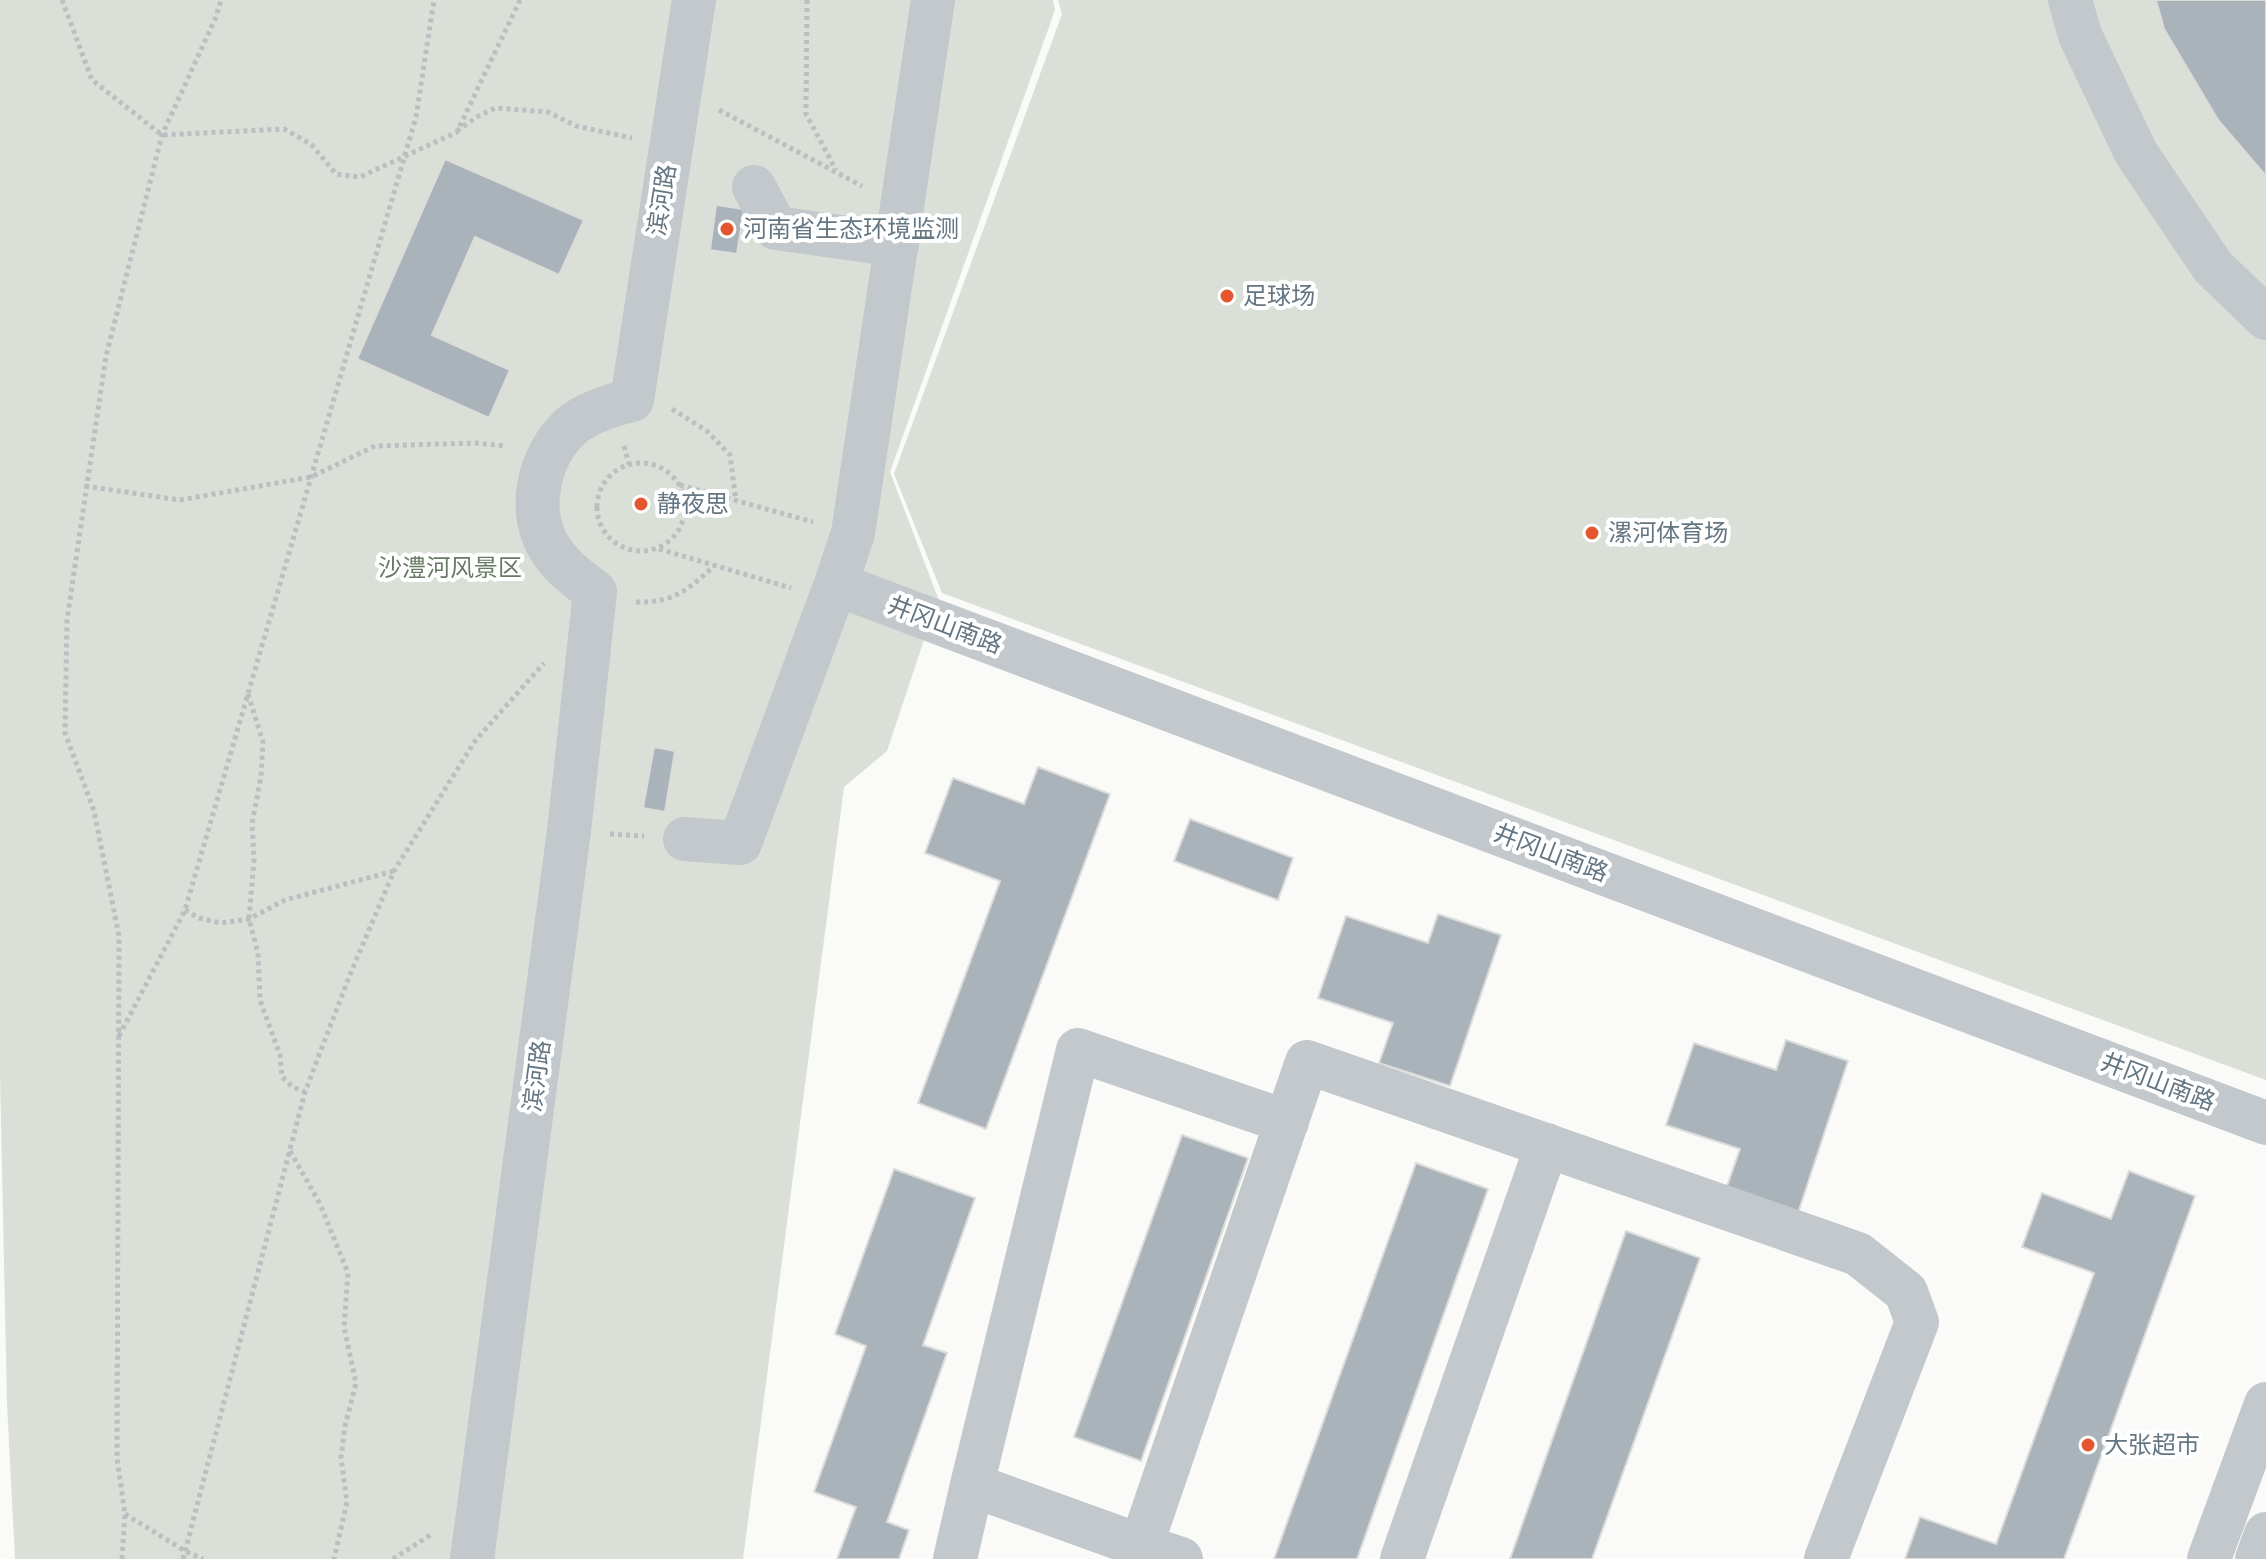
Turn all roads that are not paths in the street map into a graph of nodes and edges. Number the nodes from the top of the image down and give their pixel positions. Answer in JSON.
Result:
{"nodes":[{"id":1,"x":694,"y":0,"type":"edge"},
{"id":2,"x":933,"y":0,"type":"edge"},
{"id":3,"x":2070,"y":0,"type":"edge"},
{"id":4,"x":2089,"y":0,"type":"edge"},
{"id":5,"x":754,"y":187,"type":"dead end"},
{"id":6,"x":900,"y":227,"type":"junction"},
{"id":7,"x":2266,"y":281,"type":"edge"},
{"id":8,"x":2266,"y":318,"type":"edge"},
{"id":9,"x":833,"y":592,"type":"junction"},
{"id":10,"x":685,"y":839,"type":"road end"},
{"id":11,"x":1287,"y":1122,"type":"junction"},
{"id":12,"x":2266,"y":1123,"type":"edge"},
{"id":13,"x":1547,"y":1145,"type":"junction"},
{"id":14,"x":2266,"y":1404,"type":"edge"},
{"id":15,"x":972,"y":1485,"type":"junction"},
{"id":16,"x":2266,"y":1534,"type":"edge"},
{"id":17,"x":1161,"y":1552,"type":"edge"},
{"id":18,"x":472,"y":1559,"type":"edge"},
{"id":19,"x":955,"y":1559,"type":"edge"},
{"id":20,"x":1402,"y":1559,"type":"edge"},
{"id":21,"x":1826,"y":1559,"type":"edge"},
{"id":22,"x":2209,"y":1559,"type":"edge"},
{"id":23,"x":2257,"y":1559,"type":"edge"}],
"edges":[{"from":1,"to":18,"type":"street","name":"滨河路"},
{"from":2,"to":6,"type":"street"},
{"from":3,"to":8,"type":"street"},
{"from":4,"to":7,"type":"street"},
{"from":5,"to":6,"type":"street"},
{"from":6,"to":9,"type":"street"},
{"from":9,"to":10,"type":"street"},
{"from":9,"to":12,"type":"street","name":"井冈山南路"},
{"from":11,"to":13,"type":"street"},
{"from":11,"to":15,"type":"street"},
{"from":11,"to":17,"type":"street"},
{"from":13,"to":20,"type":"street"},
{"from":13,"to":21,"type":"street"},
{"from":14,"to":22,"type":"street"},
{"from":15,"to":17,"type":"street"},
{"from":15,"to":19,"type":"street"},
{"from":16,"to":23,"type":"street"}]}
